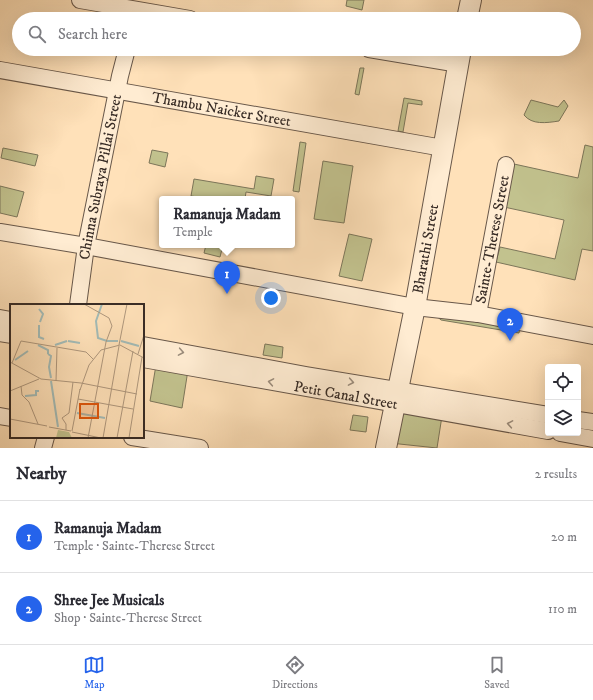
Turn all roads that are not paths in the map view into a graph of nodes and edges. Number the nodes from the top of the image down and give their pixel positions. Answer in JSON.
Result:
{"nodes":[{"id":1,"x":80,"y":0,"type":"edge"},
{"id":2,"x":471,"y":0,"type":"edge"},
{"id":3,"x":137,"y":10,"type":"edge"},
{"id":4,"x":149,"y":12,"type":"edge"},
{"id":5,"x":468,"y":12,"type":"edge"},
{"id":6,"x":125,"y":56,"type":"edge"},
{"id":7,"x":448,"y":56,"type":"edge"},
{"id":8,"x":460,"y":57,"type":"edge"},
{"id":9,"x":0,"y":70,"type":"edge"},
{"id":10,"x":117,"y":90,"type":"junction"},
{"id":11,"x":443,"y":148,"type":"junction"},
{"id":12,"x":506,"y":165,"type":"dead end"},
{"id":13,"x":0,"y":232,"type":"edge"},
{"id":14,"x":86,"y":246,"type":"junction"},
{"id":15,"x":78,"y":304,"type":"edge"},
{"id":16,"x":415,"y":307,"type":"junction"},
{"id":17,"x":478,"y":314,"type":"junction"},
{"id":18,"x":0,"y":318,"type":"edge"},
{"id":19,"x":10,"y":320,"type":"edge"},
{"id":20,"x":0,"y":333,"type":"edge"},
{"id":21,"x":10,"y":335,"type":"edge"},
{"id":22,"x":593,"y":336,"type":"edge"},
{"id":23,"x":144,"y":345,"type":"edge"},
{"id":24,"x":144,"y":359,"type":"edge"},
{"id":25,"x":396,"y":397,"type":"junction"},
{"id":26,"x":545,"y":415,"type":"edge"},
{"id":27,"x":0,"y":416,"type":"edge"},
{"id":28,"x":10,"y":418,"type":"edge"},
{"id":29,"x":581,"y":420,"type":"edge"},
{"id":30,"x":593,"y":422,"type":"edge"},
{"id":31,"x":545,"y":430,"type":"edge"},
{"id":32,"x":576,"y":436,"type":"edge"},
{"id":33,"x":46,"y":438,"type":"edge"},
{"id":34,"x":138,"y":438,"type":"edge"},
{"id":35,"x":593,"y":439,"type":"edge"},
{"id":36,"x":43,"y":448,"type":"edge"},
{"id":37,"x":200,"y":448,"type":"edge"},
{"id":38,"x":386,"y":448,"type":"edge"}],
"edges":[{"from":1,"to":3,"type":"street"},
{"from":2,"to":5,"type":"street"},
{"from":3,"to":4,"type":"street"},
{"from":6,"to":10,"type":"street","name":"Chinna Subraya Pillai Street"},
{"from":7,"to":8,"type":"street"},
{"from":8,"to":11,"type":"street","name":"Bharathi Street"},
{"from":9,"to":10,"type":"street","name":"Thambu Naicker Street"},
{"from":10,"to":11,"type":"street","name":"Thambu Naicker Street"},
{"from":10,"to":14,"type":"street","name":"Chinna Subraya Pillai Street"},
{"from":11,"to":16,"type":"street","name":"Bharathi Street"},
{"from":12,"to":17,"type":"street","name":"Sainte-Therese Street"},
{"from":13,"to":14,"type":"street","name":"Sainte-Therese Street"},
{"from":14,"to":15,"type":"street","name":"Chinna Subraya Pillai Street"},
{"from":14,"to":16,"type":"street","name":"Sainte-Therese Street"},
{"from":16,"to":17,"type":"street","name":"Sainte-Therese Street"},
{"from":16,"to":25,"type":"street","name":"Bharathi Street"},
{"from":17,"to":22,"type":"street","name":"Sainte-Therese Street"},
{"from":18,"to":19,"type":"street"},
{"from":20,"to":21,"type":"street"},
{"from":23,"to":25,"type":"street","name":"Petit Canal Street","one_way":true},
{"from":25,"to":24,"type":"street","name":"Petit Canal Street","one_way":true},
{"from":25,"to":26,"type":"street","name":"Petit Canal Street"},
{"from":31,"to":25,"type":"street","name":"Petit Canal Street","one_way":true},
{"from":25,"to":38,"type":"street","name":"Bharathi Street"},
{"from":27,"to":28,"type":"street"},
{"from":29,"to":30,"type":"street"},
{"from":32,"to":35,"type":"street"},
{"from":33,"to":36,"type":"street"},
{"from":34,"to":37,"type":"street"}]}
